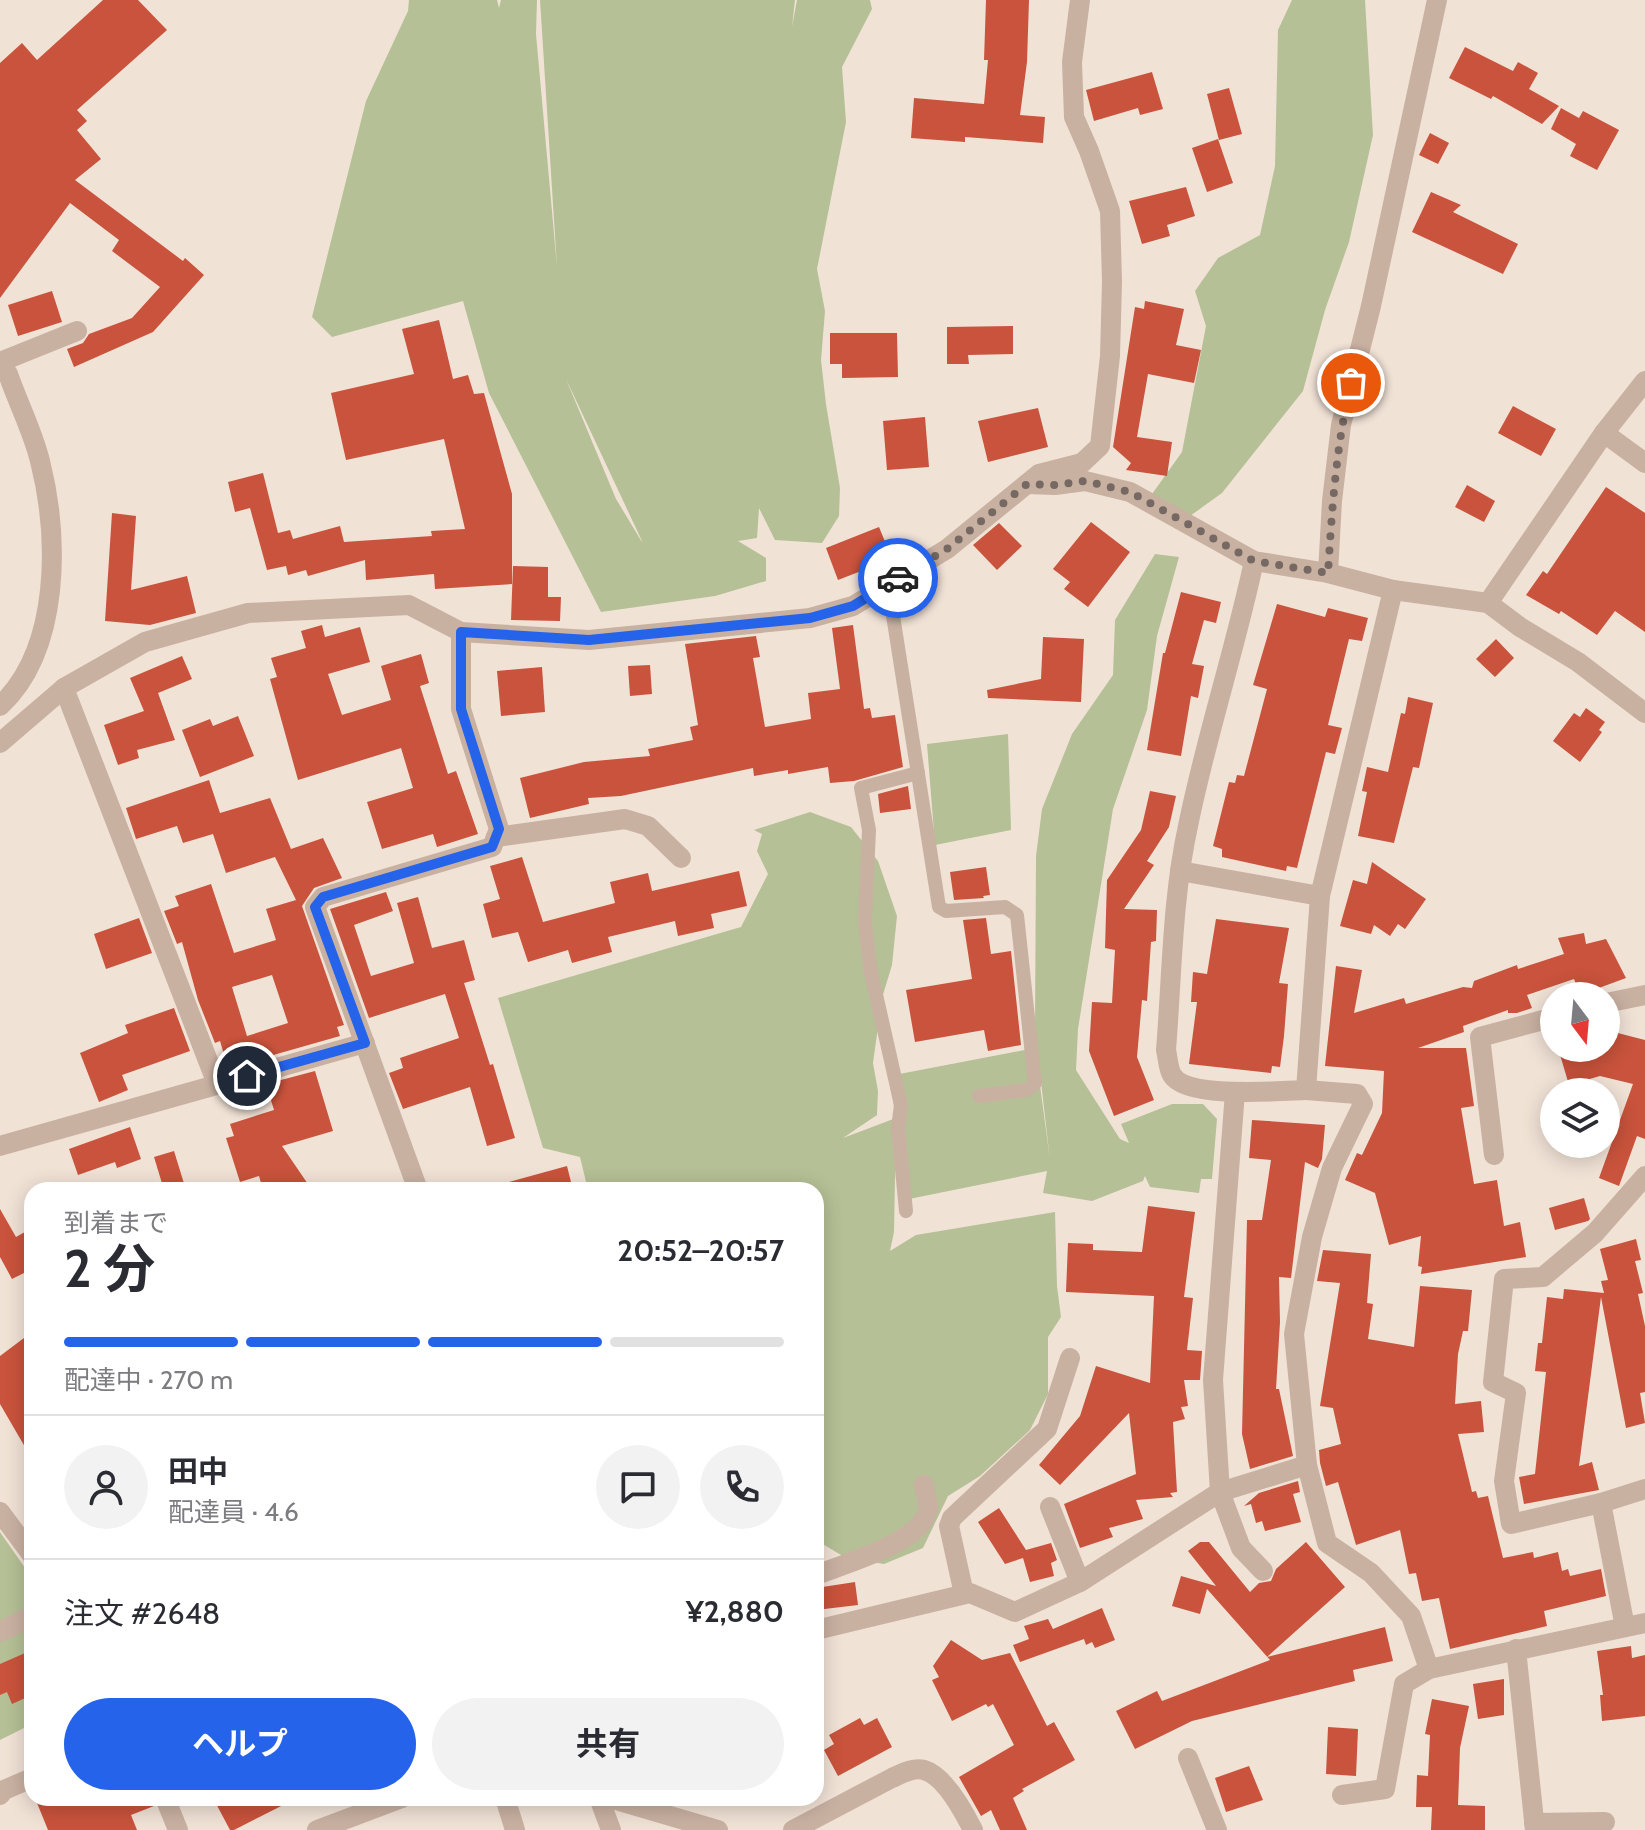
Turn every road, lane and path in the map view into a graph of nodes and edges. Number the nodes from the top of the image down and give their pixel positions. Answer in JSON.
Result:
{"nodes":[{"id":1,"x":1080,"y":0,"type":"edge"},
{"id":2,"x":1437,"y":0,"type":"edge"},
{"id":3,"x":77,"y":331,"type":"dead end"},
{"id":4,"x":0,"y":363,"type":"edge"},
{"id":5,"x":1645,"y":381,"type":"edge"},
{"id":6,"x":1604,"y":433,"type":"junction"},
{"id":7,"x":1645,"y":463,"type":"edge"},
{"id":8,"x":1027,"y":484,"type":"junction"},
{"id":9,"x":1254,"y":561,"type":"junction"},
{"id":10,"x":1328,"y":573,"type":"junction"},
{"id":11,"x":888,"y":584,"type":"junction"},
{"id":12,"x":1393,"y":590,"type":"junction"},
{"id":13,"x":1488,"y":603,"type":"junction"},
{"id":14,"x":461,"y":632,"type":"junction"},
{"id":15,"x":64,"y":688,"type":"junction"},
{"id":16,"x":0,"y":706,"type":"edge"},
{"id":17,"x":1645,"y":713,"type":"edge"},
{"id":18,"x":0,"y":743,"type":"edge"},
{"id":19,"x":918,"y":773,"type":"junction"},
{"id":20,"x":496,"y":837,"type":"junction"},
{"id":21,"x":681,"y":858,"type":"dead end"},
{"id":22,"x":1180,"y":871,"type":"junction"},
{"id":23,"x":1320,"y":896,"type":"junction"},
{"id":24,"x":1645,"y":995,"type":"edge"},
{"id":25,"x":1620,"y":1000,"type":"edge"},
{"id":26,"x":1540,"y":1021,"type":"edge"},
{"id":27,"x":365,"y":1043,"type":"junction"},
{"id":28,"x":217,"y":1084,"type":"junction"},
{"id":29,"x":1306,"y":1090,"type":"junction"},
{"id":30,"x":1235,"y":1092,"type":"junction"},
{"id":31,"x":979,"y":1096,"type":"dead end"},
{"id":32,"x":0,"y":1146,"type":"edge"},
{"id":33,"x":1494,"y":1155,"type":"dead end"},
{"id":34,"x":1643,"y":1180,"type":"edge"},
{"id":35,"x":415,"y":1182,"type":"edge"},
{"id":36,"x":1645,"y":1204,"type":"edge"},
{"id":37,"x":906,"y":1211,"type":"dead end"},
{"id":38,"x":1070,"y":1358,"type":"dead end"},
{"id":39,"x":1307,"y":1465,"type":"junction"},
{"id":40,"x":924,"y":1485,"type":"dead end"},
{"id":41,"x":1645,"y":1489,"type":"edge"},
{"id":42,"x":1220,"y":1492,"type":"junction"},
{"id":43,"x":1601,"y":1503,"type":"junction"},
{"id":44,"x":1050,"y":1507,"type":"dead end"},
{"id":45,"x":0,"y":1512,"type":"edge"},
{"id":46,"x":24,"y":1538,"type":"edge"},
{"id":47,"x":1263,"y":1571,"type":"dead end"},
{"id":48,"x":824,"y":1572,"type":"edge"},
{"id":49,"x":1080,"y":1582,"type":"junction"},
{"id":50,"x":964,"y":1594,"type":"junction"},
{"id":51,"x":24,"y":1620,"type":"edge"},
{"id":52,"x":1635,"y":1625,"type":"edge"},
{"id":53,"x":824,"y":1628,"type":"edge"},
{"id":54,"x":0,"y":1632,"type":"edge"},
{"id":55,"x":1516,"y":1649,"type":"junction"},
{"id":56,"x":1429,"y":1669,"type":"junction"},
{"id":57,"x":1188,"y":1758,"type":"dead end"},
{"id":58,"x":24,"y":1781,"type":"edge"},
{"id":59,"x":0,"y":1795,"type":"edge"},
{"id":60,"x":1342,"y":1795,"type":"dead end"},
{"id":61,"x":168,"y":1806,"type":"edge"},
{"id":62,"x":381,"y":1806,"type":"edge"},
{"id":63,"x":508,"y":1806,"type":"edge"},
{"id":64,"x":602,"y":1806,"type":"edge"},
{"id":65,"x":636,"y":1806,"type":"edge"},
{"id":66,"x":1605,"y":1822,"type":"dead end"},
{"id":67,"x":1535,"y":1827,"type":"edge"},
{"id":68,"x":178,"y":1830,"type":"edge"},
{"id":69,"x":317,"y":1830,"type":"edge"},
{"id":70,"x":515,"y":1830,"type":"edge"},
{"id":71,"x":611,"y":1830,"type":"edge"},
{"id":72,"x":718,"y":1830,"type":"edge"},
{"id":73,"x":793,"y":1830,"type":"edge"},
{"id":74,"x":973,"y":1830,"type":"edge"},
{"id":75,"x":1217,"y":1830,"type":"edge"}],
"edges":[{"from":1,"to":8,"type":"street"},
{"from":2,"to":10,"type":"street"},
{"from":3,"to":4,"type":"street"},
{"from":4,"to":16,"type":"street"},
{"from":5,"to":6,"type":"street"},
{"from":6,"to":7,"type":"street"},
{"from":6,"to":13,"type":"street"},
{"from":8,"to":9,"type":"street"},
{"from":8,"to":11,"type":"street"},
{"from":9,"to":10,"type":"street"},
{"from":9,"to":22,"type":"street"},
{"from":10,"to":12,"type":"street"},
{"from":11,"to":14,"type":"street"},
{"from":11,"to":19,"type":"lane"},
{"from":12,"to":13,"type":"street"},
{"from":12,"to":23,"type":"street"},
{"from":13,"to":17,"type":"street"},
{"from":14,"to":15,"type":"street"},
{"from":14,"to":20,"type":"street"},
{"from":15,"to":18,"type":"street"},
{"from":15,"to":28,"type":"street"},
{"from":19,"to":31,"type":"lane"},
{"from":19,"to":37,"type":"lane"},
{"from":20,"to":21,"type":"street"},
{"from":20,"to":27,"type":"street"},
{"from":22,"to":23,"type":"street"},
{"from":22,"to":30,"type":"street"},
{"from":23,"to":29,"type":"street"},
{"from":24,"to":25,"type":"street"},
{"from":26,"to":33,"type":"street"},
{"from":27,"to":28,"type":"street"},
{"from":27,"to":35,"type":"street"},
{"from":28,"to":32,"type":"street"},
{"from":29,"to":30,"type":"street"},
{"from":29,"to":39,"type":"street"},
{"from":30,"to":42,"type":"street"},
{"from":34,"to":36,"type":"street"},
{"from":34,"to":43,"type":"street"},
{"from":38,"to":50,"type":"street"},
{"from":39,"to":42,"type":"street"},
{"from":39,"to":56,"type":"street"},
{"from":40,"to":48,"type":"street"},
{"from":41,"to":43,"type":"street"},
{"from":42,"to":47,"type":"street"},
{"from":42,"to":49,"type":"street"},
{"from":43,"to":52,"type":"street"},
{"from":44,"to":49,"type":"street"},
{"from":45,"to":46,"type":"street"},
{"from":49,"to":50,"type":"street"},
{"from":50,"to":53,"type":"street"},
{"from":51,"to":54,"type":"street"},
{"from":52,"to":55,"type":"street"},
{"from":55,"to":56,"type":"street"},
{"from":55,"to":67,"type":"street"},
{"from":56,"to":60,"type":"street"},
{"from":57,"to":75,"type":"street"},
{"from":58,"to":59,"type":"street"},
{"from":61,"to":68,"type":"street"},
{"from":62,"to":69,"type":"street"},
{"from":63,"to":70,"type":"street"},
{"from":64,"to":71,"type":"street"},
{"from":65,"to":72,"type":"street"},
{"from":66,"to":67,"type":"street"},
{"from":73,"to":74,"type":"street"}]}
